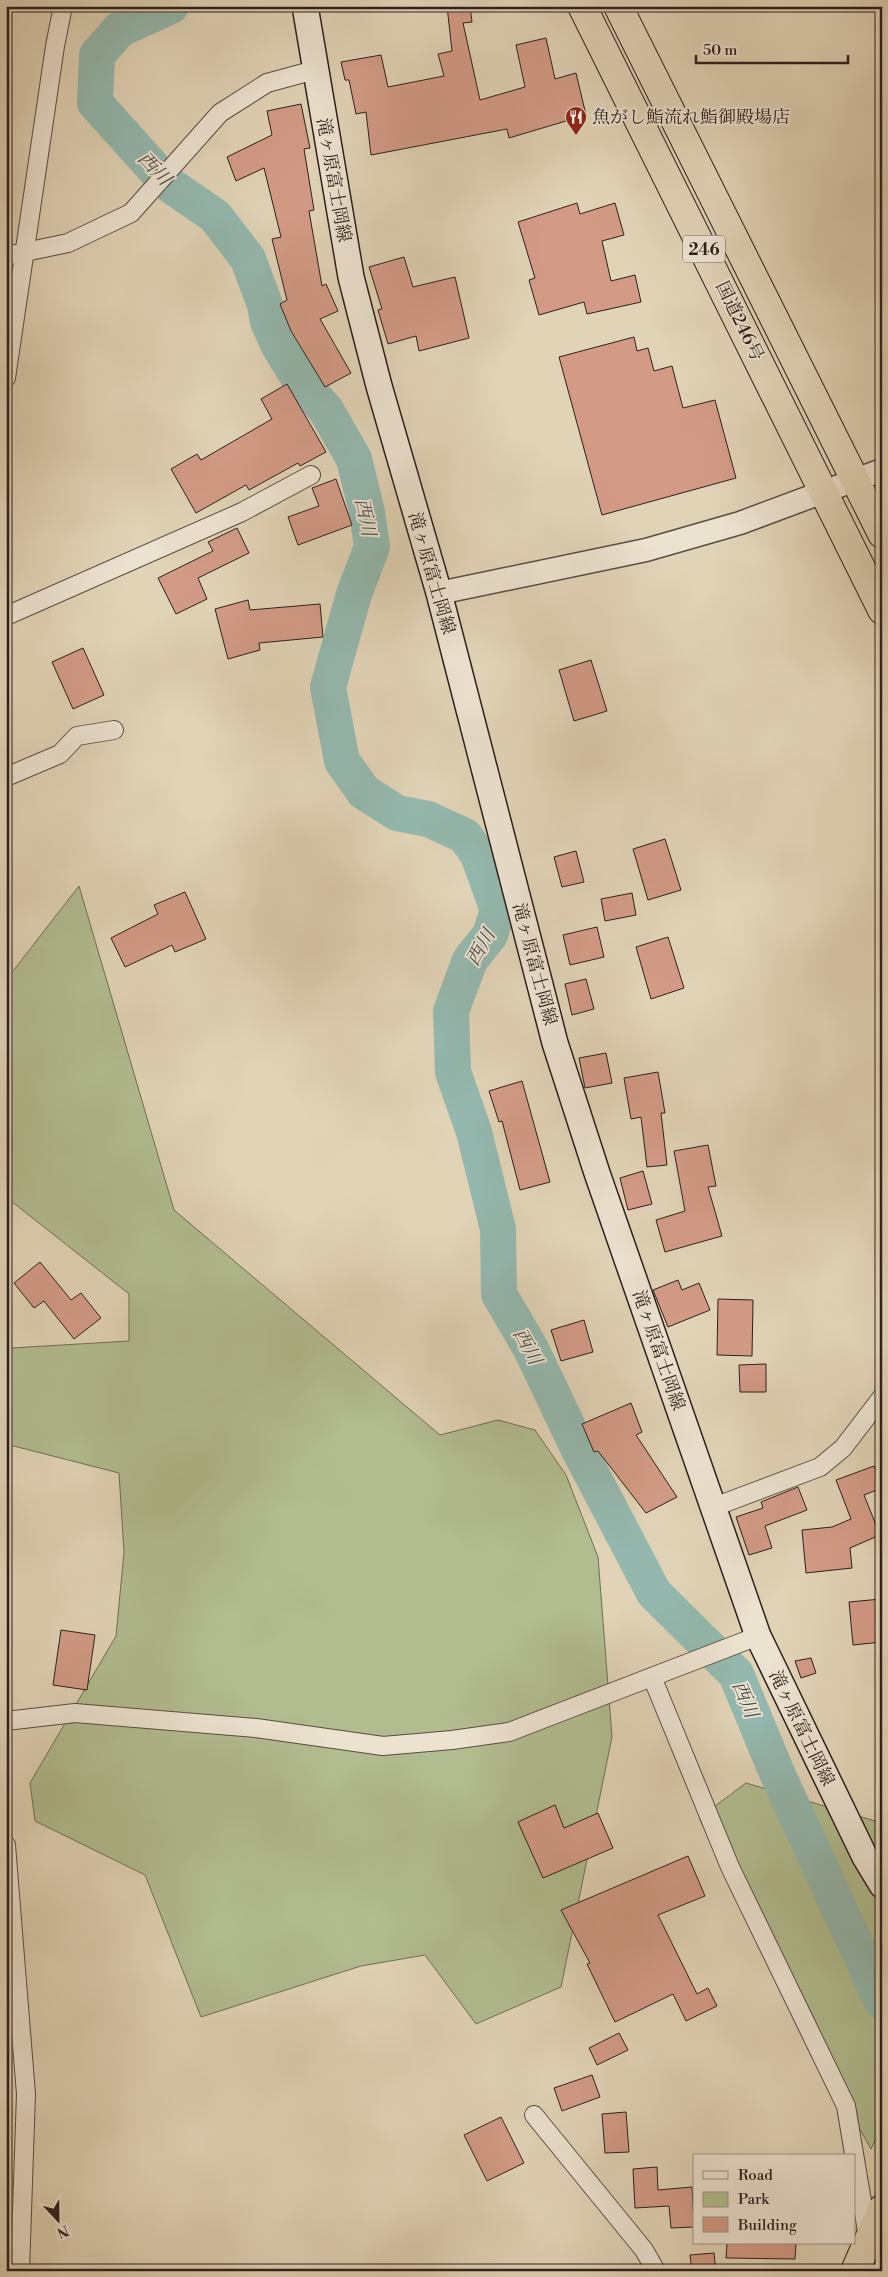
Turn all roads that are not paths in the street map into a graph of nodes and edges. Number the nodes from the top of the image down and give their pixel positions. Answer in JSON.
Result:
{"nodes":[{"id":1,"x":63,"y":6,"type":"edge"},
{"id":2,"x":305,"y":6,"type":"edge"},
{"id":3,"x":582,"y":6,"type":"edge"},
{"id":4,"x":618,"y":6,"type":"edge"},
{"id":5,"x":315,"y":70,"type":"junction"},
{"id":6,"x":24,"y":251,"type":"junction"},
{"id":7,"x":6,"y":256,"type":"edge"},
{"id":8,"x":6,"y":378,"type":"edge"},
{"id":9,"x":882,"y":470,"type":"edge"},
{"id":10,"x":311,"y":475,"type":"dead end"},
{"id":11,"x":855,"y":481,"type":"junction"},
{"id":12,"x":824,"y":492,"type":"junction"},
{"id":13,"x":882,"y":534,"type":"edge"},
{"id":14,"x":439,"y":593,"type":"junction"},
{"id":15,"x":882,"y":610,"type":"edge"},
{"id":16,"x":6,"y":616,"type":"edge"},
{"id":17,"x":114,"y":730,"type":"dead end"},
{"id":18,"x":6,"y":777,"type":"edge"},
{"id":19,"x":882,"y":1398,"type":"edge"},
{"id":20,"x":714,"y":1507,"type":"junction"},
{"id":21,"x":758,"y":1636,"type":"junction"},
{"id":22,"x":658,"y":1674,"type":"junction"},
{"id":23,"x":6,"y":1721,"type":"edge"},
{"id":24,"x":6,"y":1845,"type":"edge"},
{"id":25,"x":882,"y":1885,"type":"edge"},
{"id":26,"x":534,"y":2115,"type":"dead end"},
{"id":27,"x":854,"y":2154,"type":"edge"},
{"id":28,"x":856,"y":2167,"type":"edge"},
{"id":29,"x":882,"y":2208,"type":"edge"},
{"id":30,"x":868,"y":2240,"type":"junction"},
{"id":31,"x":16,"y":2263,"type":"edge"},
{"id":32,"x":656,"y":2271,"type":"edge"},
{"id":33,"x":855,"y":2271,"type":"edge"}],
"edges":[{"from":1,"to":6,"type":"street"},
{"from":2,"to":5,"type":"main road","name":"滝ヶ原富士岡線"},
{"from":3,"to":12,"type":"highway","name":"国道246号","number":"246"},
{"from":4,"to":11,"type":"highway","name":"国道246号","number":"246"},
{"from":5,"to":6,"type":"street"},
{"from":5,"to":14,"type":"main road","name":"滝ヶ原富士岡線"},
{"from":6,"to":7,"type":"street"},
{"from":6,"to":8,"type":"street"},
{"from":9,"to":11,"type":"street"},
{"from":10,"to":16,"type":"street"},
{"from":11,"to":12,"type":"street"},
{"from":11,"to":13,"type":"highway","name":"国道246号","number":"246"},
{"from":12,"to":14,"type":"street"},
{"from":12,"to":15,"type":"highway","name":"国道246号","number":"246"},
{"from":14,"to":20,"type":"main road","name":"滝ヶ原富士岡線"},
{"from":17,"to":18,"type":"street"},
{"from":19,"to":20,"type":"street"},
{"from":20,"to":21,"type":"main road","name":"滝ヶ原富士岡線"},
{"from":21,"to":22,"type":"street"},
{"from":21,"to":25,"type":"main road","name":"滝ヶ原富士岡線"},
{"from":22,"to":23,"type":"street"},
{"from":22,"to":27,"type":"street"},
{"from":24,"to":31,"type":"street"},
{"from":26,"to":32,"type":"street"},
{"from":28,"to":30,"type":"street"},
{"from":29,"to":30,"type":"highway"},
{"from":30,"to":33,"type":"highway"}]}
